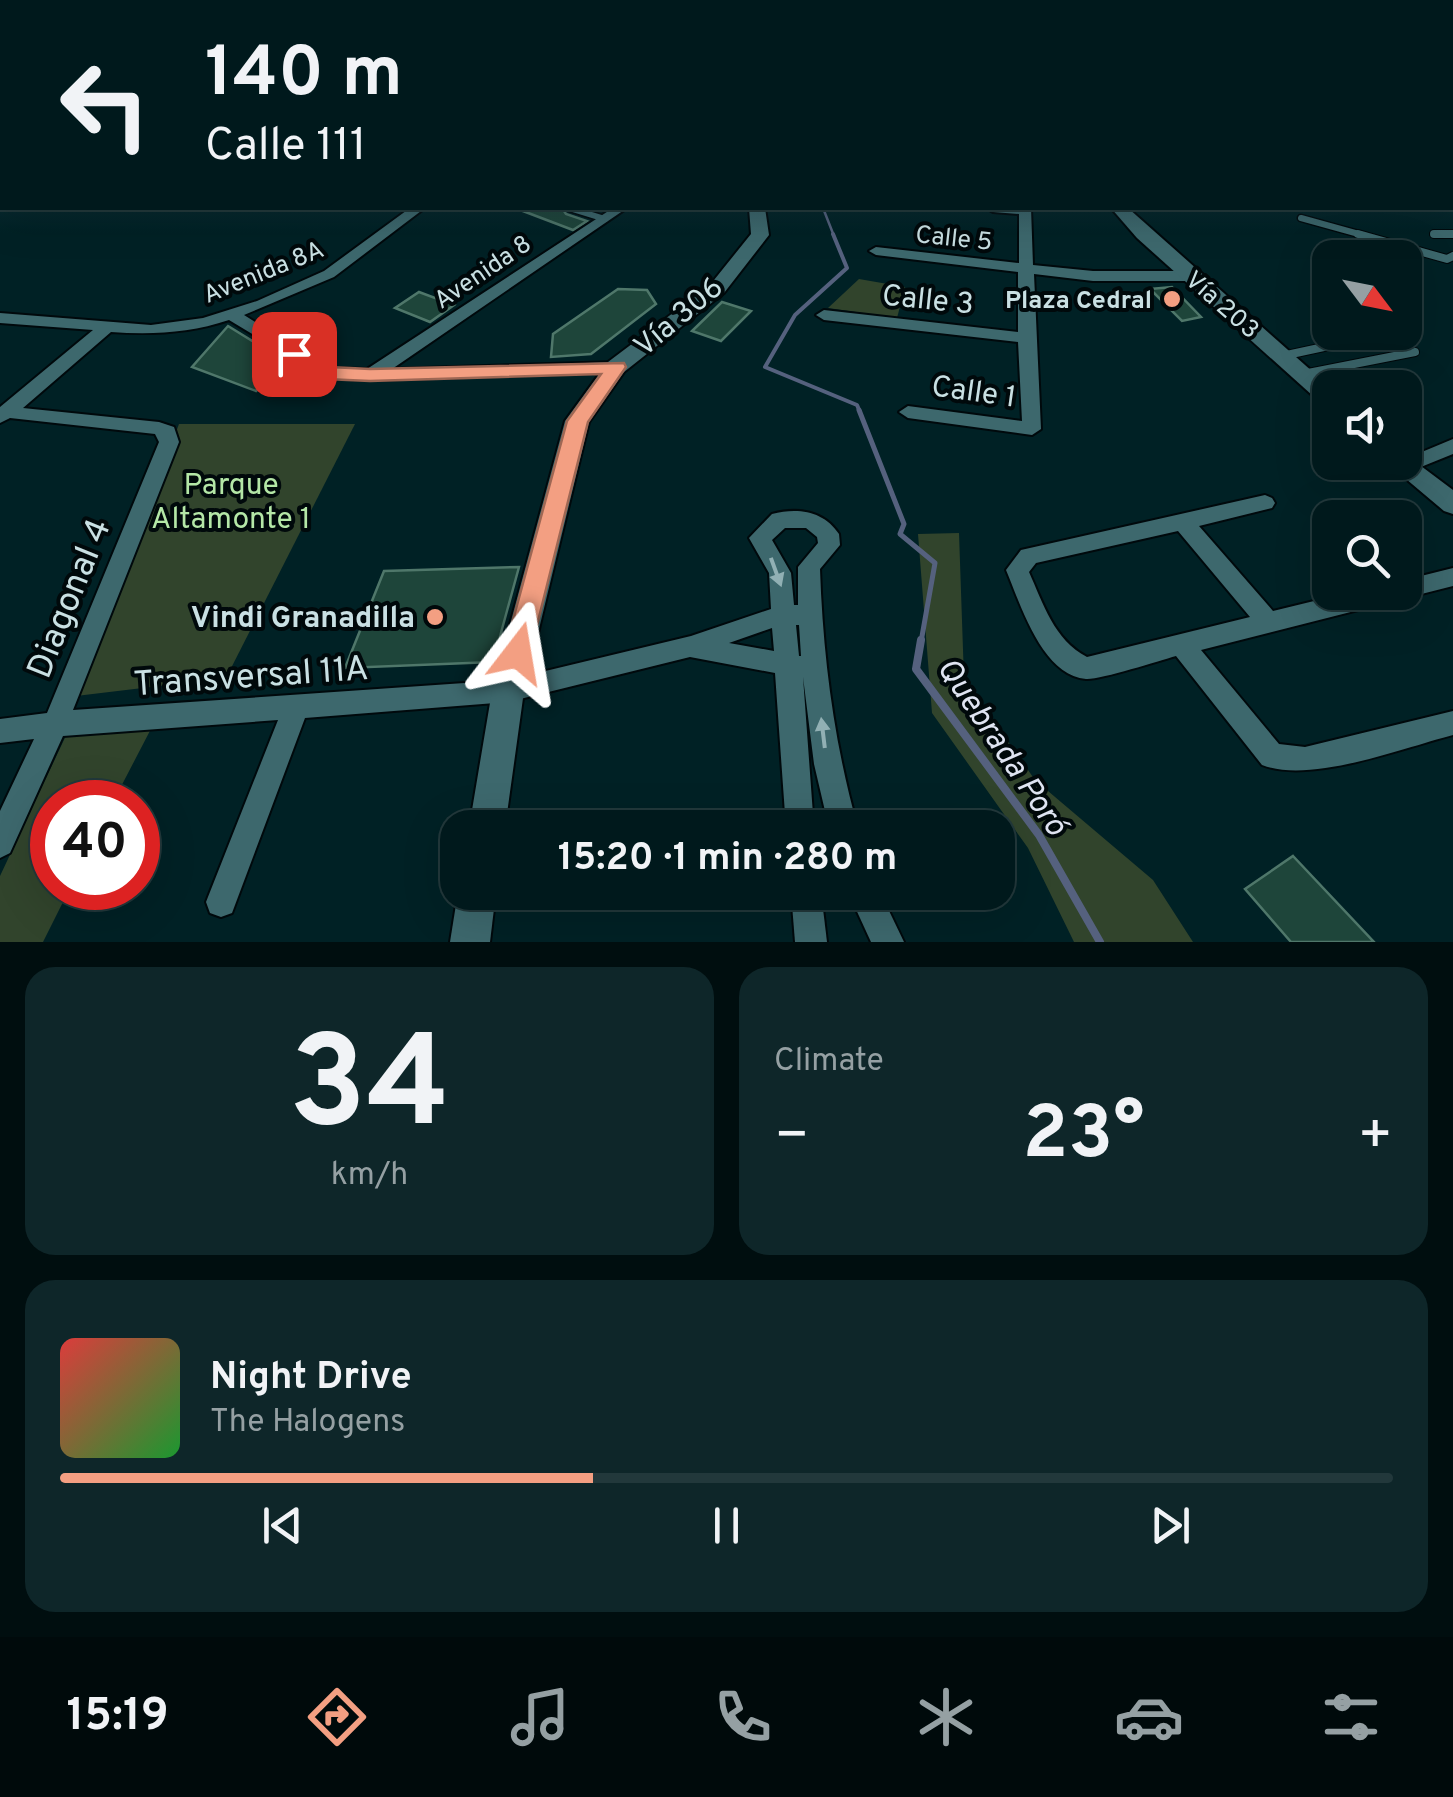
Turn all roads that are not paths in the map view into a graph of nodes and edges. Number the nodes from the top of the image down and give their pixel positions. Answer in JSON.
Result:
{"nodes":[{"id":1,"x":415,"y":210,"type":"edge"},
{"id":2,"x":576,"y":210,"type":"edge"},
{"id":3,"x":618,"y":210,"type":"edge"},
{"id":4,"x":757,"y":210,"type":"edge"},
{"id":5,"x":1015,"y":210,"type":"edge"},
{"id":6,"x":1120,"y":210,"type":"edge"},
{"id":7,"x":1301,"y":218,"type":"dead end"},
{"id":8,"x":606,"y":219,"type":"junction"},
{"id":9,"x":1434,"y":234,"type":"dead end"},
{"id":10,"x":1453,"y":234,"type":"edge"},
{"id":11,"x":876,"y":252,"type":"dead end"},
{"id":12,"x":1453,"y":256,"type":"edge"},
{"id":13,"x":1028,"y":267,"type":"junction"},
{"id":14,"x":1191,"y":276,"type":"junction"},
{"id":15,"x":232,"y":315,"type":"junction"},
{"id":16,"x":824,"y":315,"type":"dead end"},
{"id":17,"x":0,"y":318,"type":"edge"},
{"id":18,"x":106,"y":328,"type":"junction"},
{"id":19,"x":1026,"y":338,"type":"junction"},
{"id":20,"x":1312,"y":350,"type":"edge"},
{"id":21,"x":1415,"y":352,"type":"dead end"},
{"id":22,"x":1282,"y":356,"type":"junction"},
{"id":23,"x":616,"y":367,"type":"junction"},
{"id":24,"x":1302,"y":374,"type":"junction"},
{"id":25,"x":370,"y":375,"type":"junction"},
{"id":26,"x":1312,"y":383,"type":"edge"},
{"id":27,"x":908,"y":412,"type":"dead end"},
{"id":28,"x":3,"y":415,"type":"edge"},
{"id":29,"x":1453,"y":446,"type":"edge"},
{"id":30,"x":1422,"y":457,"type":"edge"},
{"id":31,"x":1422,"y":479,"type":"edge"},
{"id":32,"x":1264,"y":502,"type":"dead end"},
{"id":33,"x":1453,"y":504,"type":"edge"},
{"id":34,"x":1182,"y":521,"type":"junction"},
{"id":35,"x":1453,"y":578,"type":"edge"},
{"id":36,"x":1422,"y":585,"type":"edge"},
{"id":37,"x":1321,"y":610,"type":"edge"},
{"id":38,"x":1270,"y":623,"type":"junction"},
{"id":39,"x":1182,"y":645,"type":"junction"},
{"id":40,"x":690,"y":646,"type":"junction"},
{"id":41,"x":802,"y":667,"type":"junction"},
{"id":42,"x":508,"y":692,"type":"junction"},
{"id":43,"x":296,"y":707,"type":"junction"},
{"id":44,"x":1453,"y":723,"type":"edge"},
{"id":45,"x":55,"y":724,"type":"junction"},
{"id":46,"x":0,"y":731,"type":"edge"},
{"id":47,"x":490,"y":810,"type":"edge"},
{"id":48,"x":799,"y":810,"type":"edge"},
{"id":49,"x":839,"y":810,"type":"edge"},
{"id":50,"x":0,"y":844,"type":"edge"},
{"id":51,"x":221,"y":902,"type":"dead end"},
{"id":52,"x":474,"y":910,"type":"edge"},
{"id":53,"x":808,"y":910,"type":"edge"},
{"id":54,"x":873,"y":910,"type":"edge"},
{"id":55,"x":470,"y":942,"type":"edge"},
{"id":56,"x":811,"y":942,"type":"edge"},
{"id":57,"x":888,"y":942,"type":"edge"}],
"edges":[{"from":1,"to":15,"type":"street","name":"Avenida 8A"},
{"from":2,"to":8,"type":"lane"},
{"from":3,"to":8,"type":"street","name":"Avenida 8"},
{"from":4,"to":23,"type":"street","name":"Vía 306"},
{"from":5,"to":13,"type":"street"},
{"from":6,"to":14,"type":"street","name":"Vía 203"},
{"from":7,"to":12,"type":"lane"},
{"from":8,"to":25,"type":"street","name":"Avenida 8"},
{"from":9,"to":10,"type":"lane"},
{"from":11,"to":13,"type":"street","name":"Calle 5"},
{"from":13,"to":14,"type":"street","name":"Calle 5"},
{"from":13,"to":19,"type":"street"},
{"from":14,"to":22,"type":"street","name":"Vía 203"},
{"from":15,"to":18,"type":"street","name":"Avenida 8A"},
{"from":15,"to":25,"type":"street"},
{"from":16,"to":19,"type":"street","name":"Calle 3"},
{"from":17,"to":18,"type":"street","name":"Avenida 8A"},
{"from":18,"to":28,"type":"street"},
{"from":19,"to":27,"type":"street","name":"Calle 1"},
{"from":20,"to":22,"type":"lane"},
{"from":21,"to":24,"type":"lane"},
{"from":22,"to":24,"type":"street","name":"Vía 203"},
{"from":23,"to":25,"type":"street"},
{"from":23,"to":42,"type":"street","name":"Vía 306"},
{"from":24,"to":26,"type":"street","name":"Vía 203"},
{"from":28,"to":45,"type":"street","name":"Diagonal 4"},
{"from":29,"to":30,"type":"street"},
{"from":31,"to":33,"type":"street"},
{"from":32,"to":34,"type":"street"},
{"from":34,"to":38,"type":"street"},
{"from":34,"to":39,"type":"street"},
{"from":35,"to":36,"type":"street"},
{"from":37,"to":38,"type":"street"},
{"from":38,"to":39,"type":"street"},
{"from":39,"to":44,"type":"street"},
{"from":40,"to":41,"type":"street"},
{"from":41,"to":40,"type":"street","name":"Transversal 11A","one_way":true},
{"from":40,"to":42,"type":"street","name":"Transversal 11A"},
{"from":41,"to":48,"type":"street"},
{"from":49,"to":41,"type":"street","one_way":true},
{"from":42,"to":43,"type":"street","name":"Transversal 11A"},
{"from":42,"to":47,"type":"street","name":"Vía 306"},
{"from":43,"to":45,"type":"street","name":"Transversal 11A"},
{"from":43,"to":51,"type":"street"},
{"from":45,"to":46,"type":"street","name":"Transversal 11A"},
{"from":45,"to":50,"type":"street","name":"Diagonal 4"},
{"from":52,"to":55,"type":"street"},
{"from":53,"to":56,"type":"street"},
{"from":54,"to":57,"type":"street"}]}
